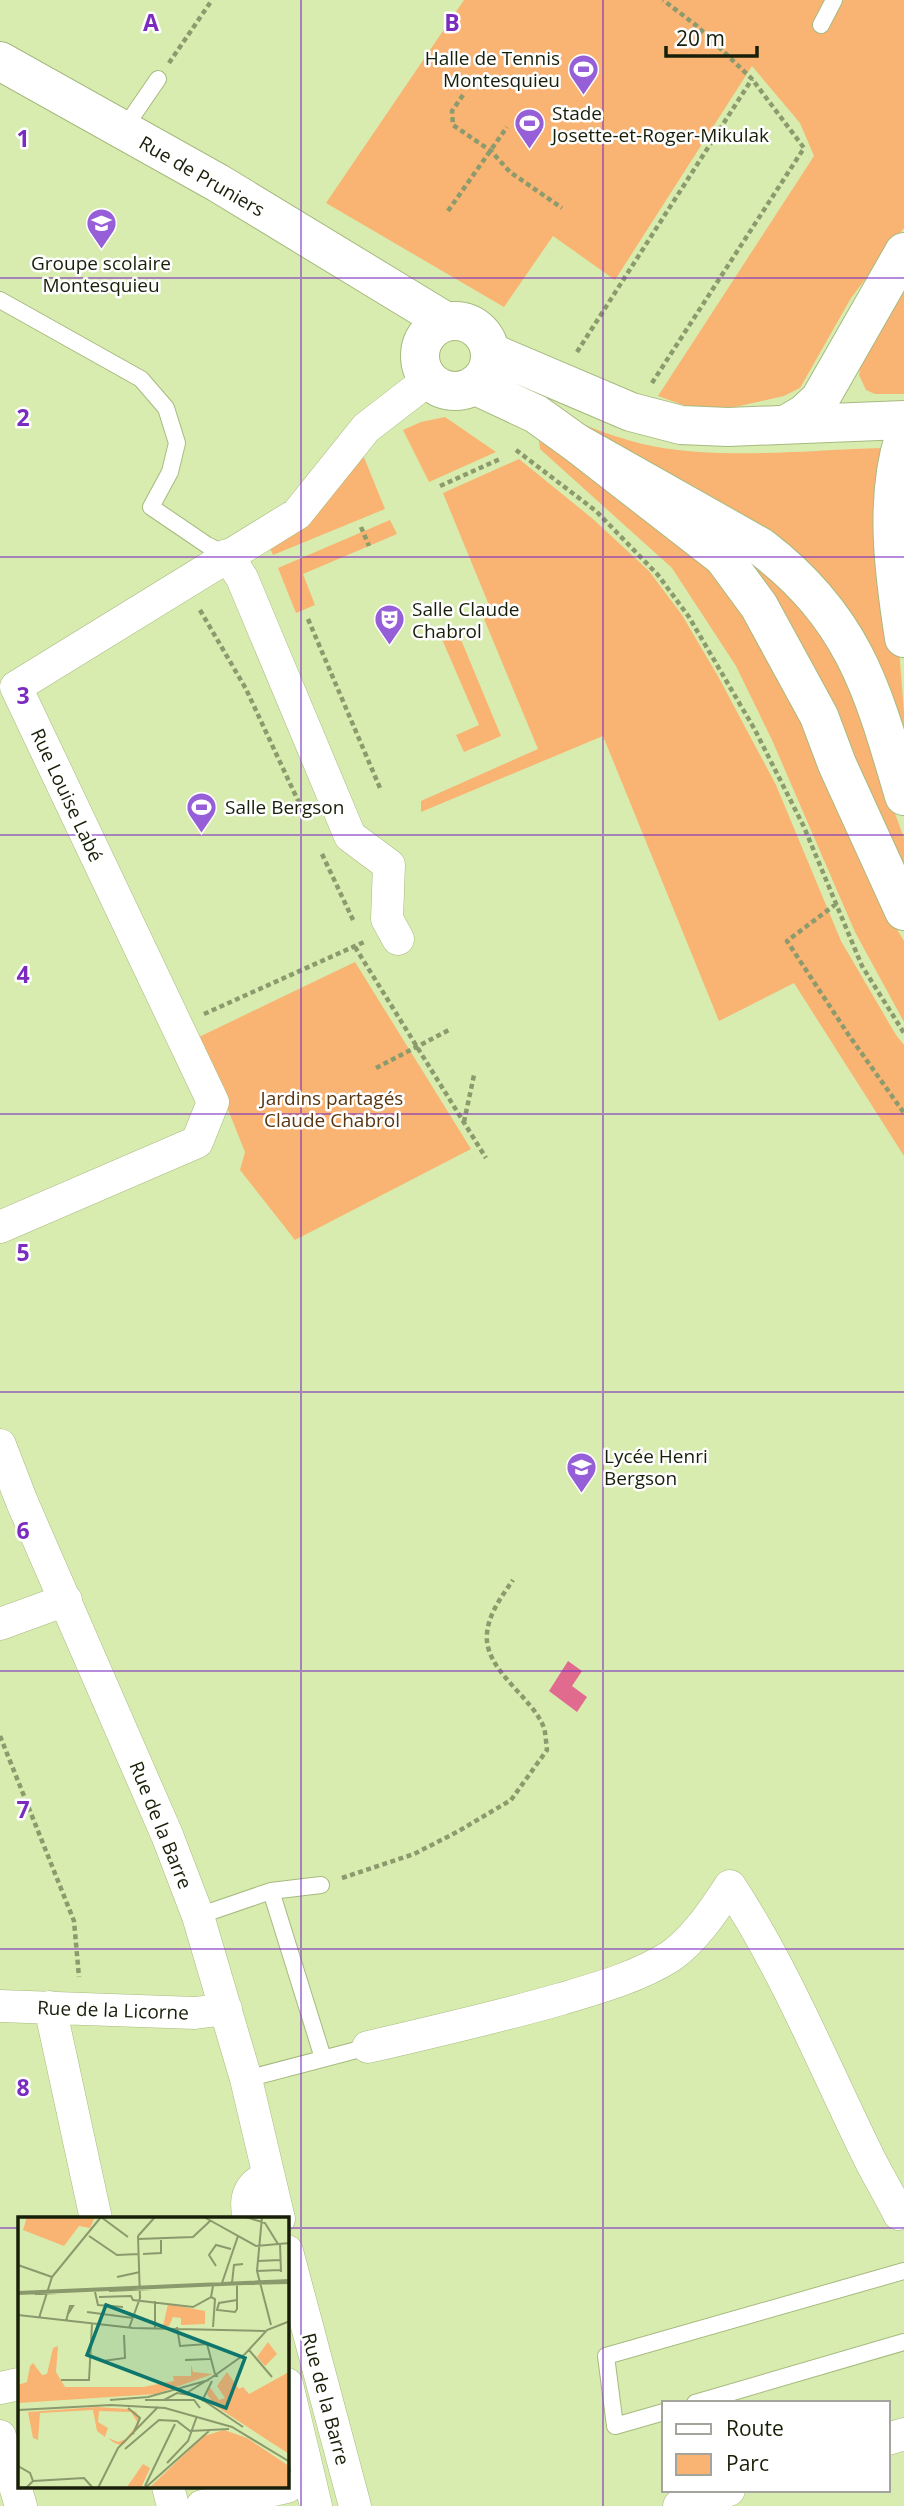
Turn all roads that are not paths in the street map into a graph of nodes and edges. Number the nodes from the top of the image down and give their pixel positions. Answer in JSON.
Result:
{"nodes":[{"id":1,"x":834,"y":0,"type":"edge"},
{"id":2,"x":821,"y":25,"type":"dead end"},
{"id":3,"x":0,"y":61,"type":"edge"},
{"id":4,"x":158,"y":79,"type":"road end"},
{"id":5,"x":123,"y":130,"type":"junction"},
{"id":6,"x":904,"y":252,"type":"edge"},
{"id":7,"x":0,"y":300,"type":"edge"},
{"id":8,"x":435,"y":329,"type":"junction"},
{"id":9,"x":482,"y":368,"type":"junction"},
{"id":10,"x":428,"y":380,"type":"junction"},
{"id":11,"x":787,"y":424,"type":"junction"},
{"id":12,"x":898,"y":426,"type":"edge"},
{"id":13,"x":575,"y":442,"type":"junction"},
{"id":14,"x":227,"y":555,"type":"junction"},
{"id":15,"x":904,"y":638,"type":"edge"},
{"id":16,"x":904,"y":796,"type":"edge"},
{"id":17,"x":904,"y":911,"type":"edge"},
{"id":18,"x":398,"y":939,"type":"dead end"},
{"id":19,"x":0,"y":1227,"type":"edge"},
{"id":20,"x":0,"y":1445,"type":"edge"},
{"id":21,"x":66,"y":1600,"type":"junction"},
{"id":22,"x":0,"y":1624,"type":"edge"},
{"id":23,"x":321,"y":1885,"type":"dead end"},
{"id":24,"x":271,"y":1891,"type":"junction"},
{"id":25,"x":198,"y":1916,"type":"junction"},
{"id":26,"x":0,"y":2006,"type":"edge"},
{"id":27,"x":50,"y":2007,"type":"junction"},
{"id":28,"x":226,"y":2010,"type":"junction"},
{"id":29,"x":368,"y":2046,"type":"joint"},
{"id":30,"x":323,"y":2058,"type":"junction"},
{"id":31,"x":246,"y":2079,"type":"junction"},
{"id":32,"x":269,"y":2177,"type":"junction"},
{"id":33,"x":899,"y":2214,"type":"dead end"},
{"id":34,"x":248,"y":2215,"type":"edge"},
{"id":35,"x":96,"y":2217,"type":"edge"},
{"id":36,"x":279,"y":2217,"type":"edge"},
{"id":37,"x":289,"y":2258,"type":"edge"},
{"id":38,"x":904,"y":2271,"type":"edge"},
{"id":39,"x":904,"y":2342,"type":"edge"},
{"id":40,"x":18,"y":2384,"type":"edge"},
{"id":41,"x":0,"y":2388,"type":"edge"},
{"id":42,"x":289,"y":2400,"type":"edge"},
{"id":43,"x":702,"y":2401,"type":"edge"},
{"id":44,"x":662,"y":2413,"type":"edge"},
{"id":45,"x":0,"y":2436,"type":"edge"},
{"id":46,"x":168,"y":2488,"type":"edge"},
{"id":47,"x":300,"y":2490,"type":"edge"},
{"id":48,"x":723,"y":2492,"type":"edge"},
{"id":49,"x":21,"y":2506,"type":"edge"},
{"id":50,"x":173,"y":2506,"type":"edge"},
{"id":51,"x":202,"y":2506,"type":"edge"},
{"id":52,"x":355,"y":2506,"type":"edge"},
{"id":53,"x":680,"y":2506,"type":"edge"}],
"edges":[{"from":1,"to":2,"type":"lane"},
{"from":3,"to":5,"type":"main road","name":"Rue de Pruniers"},
{"from":4,"to":5,"type":"lane"},
{"from":5,"to":8,"type":"main road","name":"Rue de Pruniers"},
{"from":6,"to":11,"type":"main road"},
{"from":7,"to":14,"type":"lane"},
{"from":8,"to":9,"type":"main road"},
{"from":8,"to":10,"type":"main road"},
{"from":9,"to":10,"type":"main road"},
{"from":9,"to":11,"type":"main road"},
{"from":9,"to":13,"type":"main road"},
{"from":10,"to":14,"type":"street","name":"Rue Louise Labé"},
{"from":11,"to":12,"type":"main road"},
{"from":12,"to":15,"type":"main road"},
{"from":13,"to":16,"type":"main road"},
{"from":13,"to":17,"type":"main road"},
{"from":14,"to":18,"type":"street"},
{"from":14,"to":19,"type":"street","name":"Rue Louise Labé"},
{"from":20,"to":21,"type":"street","name":"Rue de la Barre"},
{"from":21,"to":22,"type":"street"},
{"from":21,"to":25,"type":"street","name":"Rue de la Barre"},
{"from":23,"to":24,"type":"lane"},
{"from":24,"to":25,"type":"lane"},
{"from":24,"to":30,"type":"lane"},
{"from":25,"to":28,"type":"street","name":"Rue de la Barre"},
{"from":26,"to":27,"type":"street","name":"Rue de la Licorne"},
{"from":27,"to":28,"type":"street","name":"Rue de la Licorne"},
{"from":27,"to":35,"type":"street"},
{"from":28,"to":31,"type":"street","name":"Rue de la Barre"},
{"from":29,"to":30,"type":"lane"},
{"from":29,"to":33,"type":"street"},
{"from":30,"to":31,"type":"lane"},
{"from":31,"to":32,"type":"street","name":"Rue de la Barre"},
{"from":32,"to":34,"type":"street"},
{"from":32,"to":36,"type":"street","name":"Rue de la Barre"},
{"from":37,"to":52,"type":"street","name":"Rue de la Barre"},
{"from":38,"to":44,"type":"lane"},
{"from":39,"to":43,"type":"lane"},
{"from":40,"to":41,"type":"street"},
{"from":42,"to":47,"type":"street"},
{"from":45,"to":49,"type":"street"},
{"from":46,"to":50,"type":"street"},
{"from":47,"to":51,"type":"street"},
{"from":48,"to":53,"type":"street"}]}
